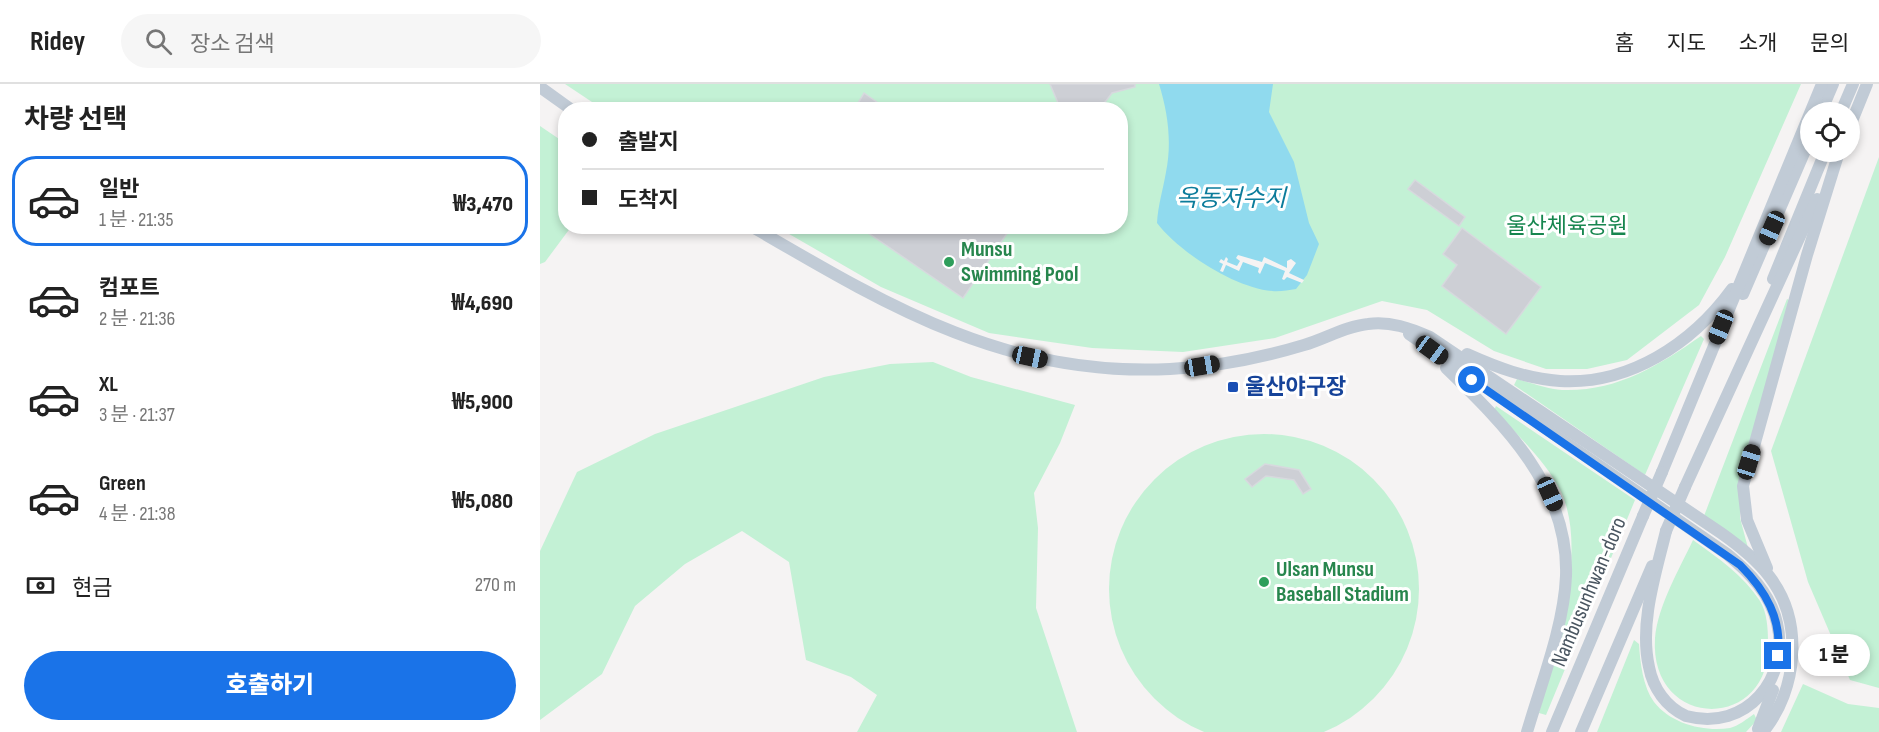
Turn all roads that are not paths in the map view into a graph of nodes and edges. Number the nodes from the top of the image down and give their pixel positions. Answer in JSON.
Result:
{"nodes":[{"id":1,"x":1822,"y":84,"type":"edge"},
{"id":2,"x":1833,"y":84,"type":"edge"},
{"id":3,"x":1852,"y":84,"type":"edge"},
{"id":4,"x":1867,"y":84,"type":"edge"},
{"id":5,"x":540,"y":87,"type":"edge"},
{"id":6,"x":561,"y":102,"type":"edge"},
{"id":7,"x":1825,"y":102,"type":"edge"},
{"id":8,"x":1845,"y":102,"type":"edge"},
{"id":9,"x":1860,"y":102,"type":"edge"},
{"id":10,"x":1800,"y":162,"type":"edge"},
{"id":11,"x":1821,"y":162,"type":"edge"},
{"id":12,"x":1834,"y":162,"type":"edge"},
{"id":13,"x":1836,"y":162,"type":"edge"},
{"id":14,"x":766,"y":234,"type":"edge"},
{"id":15,"x":1746,"y":265,"type":"junction"},
{"id":16,"x":1389,"y":324,"type":"junction"},
{"id":17,"x":1402,"y":330,"type":"junction"},
{"id":18,"x":1430,"y":337,"type":"junction"},
{"id":19,"x":1662,"y":472,"type":"junction"},
{"id":20,"x":1685,"y":487,"type":"junction"},
{"id":21,"x":1666,"y":531,"type":"junction"},
{"id":22,"x":1780,"y":593,"type":"junction"},
{"id":23,"x":1776,"y":671,"type":"junction"},
{"id":24,"x":1527,"y":732,"type":"edge"},
{"id":25,"x":1552,"y":732,"type":"edge"},
{"id":26,"x":1581,"y":732,"type":"edge"},
{"id":27,"x":1755,"y":732,"type":"edge"},
{"id":28,"x":1763,"y":732,"type":"edge"}],
"edges":[{"from":1,"to":15,"type":"main road"},
{"from":2,"to":7,"type":"main road"},
{"from":3,"to":8,"type":"main road"},
{"from":4,"to":9,"type":"main road"},
{"from":5,"to":6,"type":"main road"},
{"from":10,"to":19,"type":"main road","name":"Nambusunhwan-doro"},
{"from":11,"to":20,"type":"main road"},
{"from":12,"to":20,"type":"main road"},
{"from":13,"to":22,"type":"main road"},
{"from":14,"to":16,"type":"main road"},
{"from":15,"to":18,"type":"main road"},
{"from":15,"to":19,"type":"main road"},
{"from":16,"to":17,"type":"main road"},
{"from":16,"to":18,"type":"main road"},
{"from":17,"to":23,"type":"main road"},
{"from":17,"to":24,"type":"main road"},
{"from":18,"to":22,"type":"main road"},
{"from":19,"to":25,"type":"main road","name":"Nambusunhwan-doro","bridge":true},
{"from":20,"to":21,"type":"main road","bridge":true},
{"from":21,"to":23,"type":"main road"},
{"from":21,"to":26,"type":"main road"},
{"from":22,"to":28,"type":"main road"},
{"from":23,"to":27,"type":"main road"}]}
